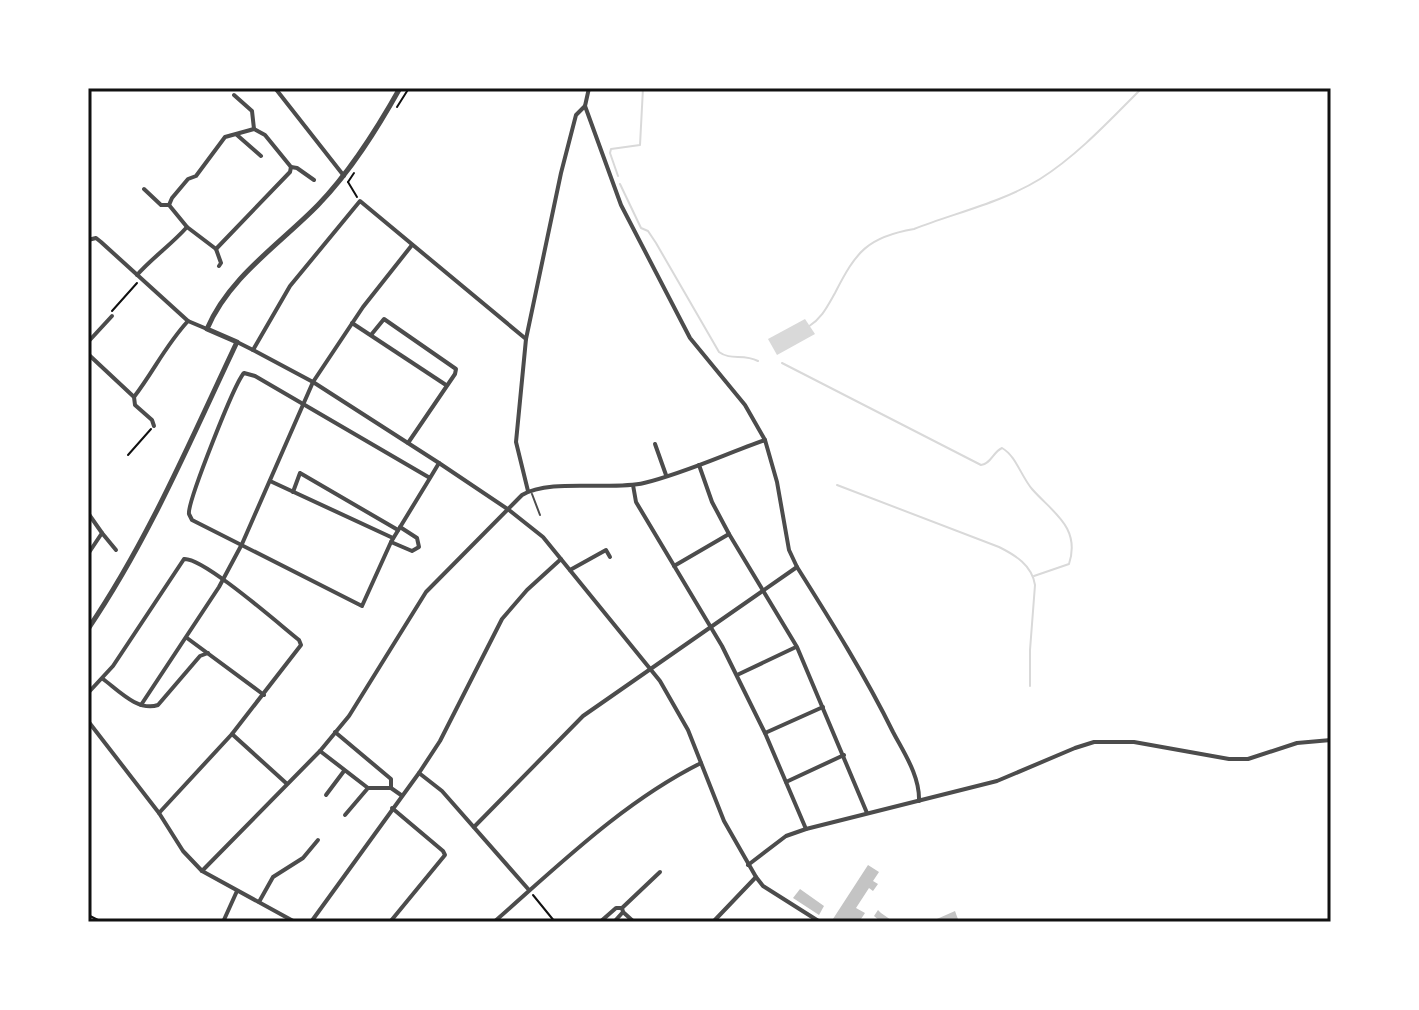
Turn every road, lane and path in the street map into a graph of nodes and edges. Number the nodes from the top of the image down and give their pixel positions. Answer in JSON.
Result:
{"nodes":[{"id":1,"x":275,"y":88,"type":"edge"},
{"id":2,"x":400,"y":88,"type":"edge"},
{"id":3,"x":589,"y":88,"type":"edge"},
{"id":4,"x":234,"y":95,"type":"dead end"},
{"id":5,"x":585,"y":106,"type":"junction"},
{"id":6,"x":254,"y":129,"type":"junction"},
{"id":7,"x":237,"y":135,"type":"junction"},
{"id":8,"x":261,"y":156,"type":"dead end"},
{"id":9,"x":291,"y":167,"type":"junction"},
{"id":10,"x":346,"y":179,"type":"junction"},
{"id":11,"x":314,"y":180,"type":"dead end"},
{"id":12,"x":144,"y":189,"type":"dead end"},
{"id":13,"x":360,"y":201,"type":"junction"},
{"id":14,"x":169,"y":205,"type":"junction"},
{"id":15,"x":187,"y":227,"type":"junction"},
{"id":16,"x":88,"y":240,"type":"edge"},
{"id":17,"x":412,"y":245,"type":"junction"},
{"id":18,"x":216,"y":249,"type":"junction"},
{"id":19,"x":219,"y":266,"type":"dead end"},
{"id":20,"x":139,"y":277,"type":"junction"},
{"id":21,"x":112,"y":316,"type":"joint"},
{"id":22,"x":188,"y":321,"type":"junction"},
{"id":23,"x":352,"y":323,"type":"junction"},
{"id":24,"x":207,"y":329,"type":"junction"},
{"id":25,"x":371,"y":335,"type":"junction"},
{"id":26,"x":526,"y":339,"type":"junction"},
{"id":27,"x":88,"y":342,"type":"edge"},
{"id":28,"x":237,"y":342,"type":"junction"},
{"id":29,"x":253,"y":350,"type":"junction"},
{"id":30,"x":88,"y":354,"type":"edge"},
{"id":31,"x":313,"y":382,"type":"junction"},
{"id":32,"x":446,"y":385,"type":"junction"},
{"id":33,"x":134,"y":397,"type":"junction"},
{"id":34,"x":302,"y":403,"type":"junction"},
{"id":35,"x":154,"y":426,"type":"joint"},
{"id":36,"x":765,"y":440,"type":"junction"},
{"id":37,"x":408,"y":443,"type":"junction"},
{"id":38,"x":655,"y":444,"type":"dead end"},
{"id":39,"x":128,"y":455,"type":"dead end"},
{"id":40,"x":439,"y":463,"type":"junction"},
{"id":41,"x":699,"y":465,"type":"junction"},
{"id":42,"x":666,"y":475,"type":"junction"},
{"id":43,"x":430,"y":478,"type":"junction"},
{"id":44,"x":270,"y":481,"type":"junction"},
{"id":45,"x":633,"y":485,"type":"junction"},
{"id":46,"x":528,"y":491,"type":"junction"},
{"id":47,"x":293,"y":492,"type":"junction"},
{"id":48,"x":509,"y":510,"type":"junction"},
{"id":49,"x":88,"y":513,"type":"edge"},
{"id":50,"x":540,"y":515,"type":"dead end"},
{"id":51,"x":399,"y":529,"type":"junction"},
{"id":52,"x":102,"y":533,"type":"junction"},
{"id":53,"x":729,"y":534,"type":"junction"},
{"id":54,"x":392,"y":540,"type":"junction"},
{"id":55,"x":242,"y":544,"type":"junction"},
{"id":56,"x":116,"y":550,"type":"dead end"},
{"id":57,"x":88,"y":554,"type":"edge"},
{"id":58,"x":610,"y":557,"type":"dead end"},
{"id":59,"x":561,"y":559,"type":"junction"},
{"id":60,"x":674,"y":566,"type":"junction"},
{"id":61,"x":797,"y":567,"type":"junction"},
{"id":62,"x":570,"y":570,"type":"junction"},
{"id":63,"x":222,"y":579,"type":"junction"},
{"id":64,"x":762,"y":591,"type":"junction"},
{"id":65,"x":710,"y":627,"type":"junction"},
{"id":66,"x":88,"y":629,"type":"edge"},
{"id":67,"x":187,"y":638,"type":"junction"},
{"id":68,"x":797,"y":647,"type":"junction"},
{"id":69,"x":208,"y":653,"type":"junction"},
{"id":70,"x":651,"y":669,"type":"junction"},
{"id":71,"x":737,"y":675,"type":"junction"},
{"id":72,"x":103,"y":679,"type":"junction"},
{"id":73,"x":88,"y":693,"type":"edge"},
{"id":74,"x":264,"y":695,"type":"junction"},
{"id":75,"x":141,"y":705,"type":"junction"},
{"id":76,"x":823,"y":707,"type":"junction"},
{"id":77,"x":88,"y":721,"type":"edge"},
{"id":78,"x":335,"y":732,"type":"junction"},
{"id":79,"x":765,"y":733,"type":"junction"},
{"id":80,"x":232,"y":734,"type":"junction"},
{"id":81,"x":1331,"y":740,"type":"edge"},
{"id":82,"x":320,"y":751,"type":"junction"},
{"id":83,"x":844,"y":755,"type":"junction"},
{"id":84,"x":702,"y":762,"type":"junction"},
{"id":85,"x":344,"y":771,"type":"junction"},
{"id":86,"x":419,"y":773,"type":"junction"},
{"id":87,"x":786,"y":782,"type":"junction"},
{"id":88,"x":287,"y":783,"type":"junction"},
{"id":89,"x":368,"y":788,"type":"junction"},
{"id":90,"x":391,"y":788,"type":"junction"},
{"id":91,"x":326,"y":795,"type":"dead end"},
{"id":92,"x":401,"y":795,"type":"junction"},
{"id":93,"x":919,"y":801,"type":"junction"},
{"id":94,"x":392,"y":808,"type":"junction"},
{"id":95,"x":159,"y":813,"type":"junction"},
{"id":96,"x":867,"y":813,"type":"junction"},
{"id":97,"x":345,"y":815,"type":"dead end"},
{"id":98,"x":474,"y":827,"type":"junction"},
{"id":99,"x":806,"y":829,"type":"junction"},
{"id":100,"x":318,"y":840,"type":"dead end"},
{"id":101,"x":748,"y":865,"type":"junction"},
{"id":102,"x":202,"y":871,"type":"junction"},
{"id":103,"x":660,"y":872,"type":"dead end"},
{"id":104,"x":756,"y":877,"type":"junction"},
{"id":105,"x":237,"y":891,"type":"junction"},
{"id":106,"x":530,"y":891,"type":"junction"},
{"id":107,"x":259,"y":902,"type":"junction"},
{"id":108,"x":622,"y":910,"type":"junction"},
{"id":109,"x":88,"y":915,"type":"edge"},
{"id":110,"x":812,"y":920,"type":"edge"},
{"id":111,"x":102,"y":922,"type":"edge"},
{"id":112,"x":223,"y":922,"type":"edge"},
{"id":113,"x":295,"y":922,"type":"edge"},
{"id":114,"x":311,"y":922,"type":"edge"},
{"id":115,"x":390,"y":922,"type":"edge"},
{"id":116,"x":494,"y":922,"type":"edge"},
{"id":117,"x":555,"y":922,"type":"edge"},
{"id":118,"x":600,"y":922,"type":"edge"},
{"id":119,"x":614,"y":922,"type":"edge"},
{"id":120,"x":634,"y":922,"type":"edge"},
{"id":121,"x":713,"y":922,"type":"edge"},
{"id":122,"x":820,"y":922,"type":"edge"}],
"edges":[{"from":1,"to":10,"type":"street"},
{"from":2,"to":10,"type":"street"},
{"from":3,"to":5,"type":"street"},
{"from":4,"to":6,"type":"street"},
{"from":5,"to":26,"type":"street"},
{"from":5,"to":36,"type":"street"},
{"from":6,"to":7,"type":"street"},
{"from":6,"to":9,"type":"street"},
{"from":7,"to":8,"type":"street"},
{"from":7,"to":14,"type":"street"},
{"from":9,"to":11,"type":"street"},
{"from":9,"to":18,"type":"street"},
{"from":10,"to":13,"type":"path"},
{"from":10,"to":24,"type":"street"},
{"from":12,"to":14,"type":"street"},
{"from":13,"to":17,"type":"street"},
{"from":13,"to":29,"type":"street"},
{"from":14,"to":15,"type":"street"},
{"from":15,"to":18,"type":"street"},
{"from":15,"to":20,"type":"street"},
{"from":16,"to":20,"type":"street"},
{"from":17,"to":23,"type":"street"},
{"from":17,"to":26,"type":"street"},
{"from":18,"to":19,"type":"street"},
{"from":20,"to":21,"type":"path"},
{"from":20,"to":22,"type":"street"},
{"from":21,"to":27,"type":"street"},
{"from":22,"to":24,"type":"street"},
{"from":22,"to":33,"type":"street"},
{"from":23,"to":25,"type":"street"},
{"from":23,"to":31,"type":"street"},
{"from":24,"to":28,"type":"street"},
{"from":25,"to":32,"type":"street"},
{"from":25,"to":32,"type":"street"},
{"from":26,"to":46,"type":"street"},
{"from":28,"to":29,"type":"street"},
{"from":28,"to":66,"type":"street"},
{"from":29,"to":31,"type":"street"},
{"from":30,"to":33,"type":"street"},
{"from":31,"to":34,"type":"street"},
{"from":31,"to":37,"type":"street"},
{"from":32,"to":37,"type":"street"},
{"from":33,"to":35,"type":"street"},
{"from":34,"to":43,"type":"street"},
{"from":34,"to":44,"type":"street"},
{"from":34,"to":55,"type":"street"},
{"from":35,"to":39,"type":"path"},
{"from":36,"to":41,"type":"street"},
{"from":36,"to":61,"type":"street"},
{"from":37,"to":40,"type":"street"},
{"from":38,"to":42,"type":"street"},
{"from":40,"to":43,"type":"street"},
{"from":40,"to":48,"type":"street"},
{"from":41,"to":42,"type":"street"},
{"from":41,"to":53,"type":"street"},
{"from":42,"to":45,"type":"street"},
{"from":43,"to":51,"type":"street"},
{"from":44,"to":47,"type":"street"},
{"from":44,"to":55,"type":"street"},
{"from":45,"to":46,"type":"street"},
{"from":45,"to":60,"type":"street"},
{"from":46,"to":48,"type":"street"},
{"from":46,"to":50,"type":"lane"},
{"from":47,"to":51,"type":"street"},
{"from":47,"to":54,"type":"street"},
{"from":48,"to":59,"type":"street"},
{"from":48,"to":78,"type":"street"},
{"from":49,"to":52,"type":"street"},
{"from":51,"to":54,"type":"street"},
{"from":51,"to":54,"type":"street"},
{"from":52,"to":56,"type":"street"},
{"from":52,"to":57,"type":"street"},
{"from":53,"to":60,"type":"street"},
{"from":53,"to":64,"type":"street"},
{"from":54,"to":55,"type":"street"},
{"from":55,"to":63,"type":"street"},
{"from":58,"to":62,"type":"street"},
{"from":59,"to":62,"type":"street"},
{"from":59,"to":86,"type":"street"},
{"from":60,"to":65,"type":"street"},
{"from":61,"to":64,"type":"street"},
{"from":61,"to":93,"type":"street"},
{"from":62,"to":70,"type":"street"},
{"from":63,"to":67,"type":"street"},
{"from":63,"to":72,"type":"street"},
{"from":63,"to":74,"type":"street"},
{"from":64,"to":65,"type":"street"},
{"from":64,"to":68,"type":"street"},
{"from":65,"to":70,"type":"street"},
{"from":65,"to":71,"type":"street"},
{"from":67,"to":69,"type":"street"},
{"from":67,"to":75,"type":"street"},
{"from":68,"to":71,"type":"street"},
{"from":68,"to":76,"type":"street"},
{"from":69,"to":74,"type":"street"},
{"from":69,"to":75,"type":"street"},
{"from":70,"to":84,"type":"street"},
{"from":70,"to":98,"type":"street"},
{"from":71,"to":79,"type":"street"},
{"from":72,"to":73,"type":"street"},
{"from":72,"to":75,"type":"street"},
{"from":74,"to":80,"type":"street"},
{"from":76,"to":79,"type":"street"},
{"from":76,"to":83,"type":"street"},
{"from":77,"to":95,"type":"street"},
{"from":78,"to":82,"type":"street"},
{"from":78,"to":90,"type":"street"},
{"from":79,"to":87,"type":"street"},
{"from":80,"to":88,"type":"street"},
{"from":80,"to":95,"type":"street"},
{"from":81,"to":93,"type":"street"},
{"from":82,"to":85,"type":"street"},
{"from":82,"to":88,"type":"street"},
{"from":83,"to":87,"type":"street"},
{"from":83,"to":96,"type":"street"},
{"from":84,"to":101,"type":"street"},
{"from":84,"to":106,"type":"street"},
{"from":85,"to":89,"type":"street"},
{"from":85,"to":91,"type":"street"},
{"from":86,"to":92,"type":"street"},
{"from":86,"to":98,"type":"street"},
{"from":87,"to":99,"type":"street"},
{"from":88,"to":102,"type":"street"},
{"from":89,"to":90,"type":"street"},
{"from":89,"to":97,"type":"street"},
{"from":90,"to":92,"type":"street"},
{"from":92,"to":94,"type":"street"},
{"from":93,"to":96,"type":"street"},
{"from":94,"to":114,"type":"street"},
{"from":94,"to":115,"type":"street"},
{"from":95,"to":102,"type":"street"},
{"from":96,"to":99,"type":"street"},
{"from":98,"to":106,"type":"street"},
{"from":99,"to":101,"type":"street"},
{"from":100,"to":107,"type":"street"},
{"from":101,"to":104,"type":"street"},
{"from":102,"to":105,"type":"street"},
{"from":103,"to":108,"type":"street"},
{"from":104,"to":110,"type":"street"},
{"from":104,"to":121,"type":"street"},
{"from":105,"to":107,"type":"street"},
{"from":105,"to":112,"type":"street"},
{"from":106,"to":116,"type":"street"},
{"from":106,"to":117,"type":"path"},
{"from":107,"to":113,"type":"street"},
{"from":108,"to":118,"type":"street"},
{"from":108,"to":119,"type":"street"},
{"from":108,"to":120,"type":"street"},
{"from":109,"to":111,"type":"path"},
{"from":110,"to":122,"type":"street"}]}
